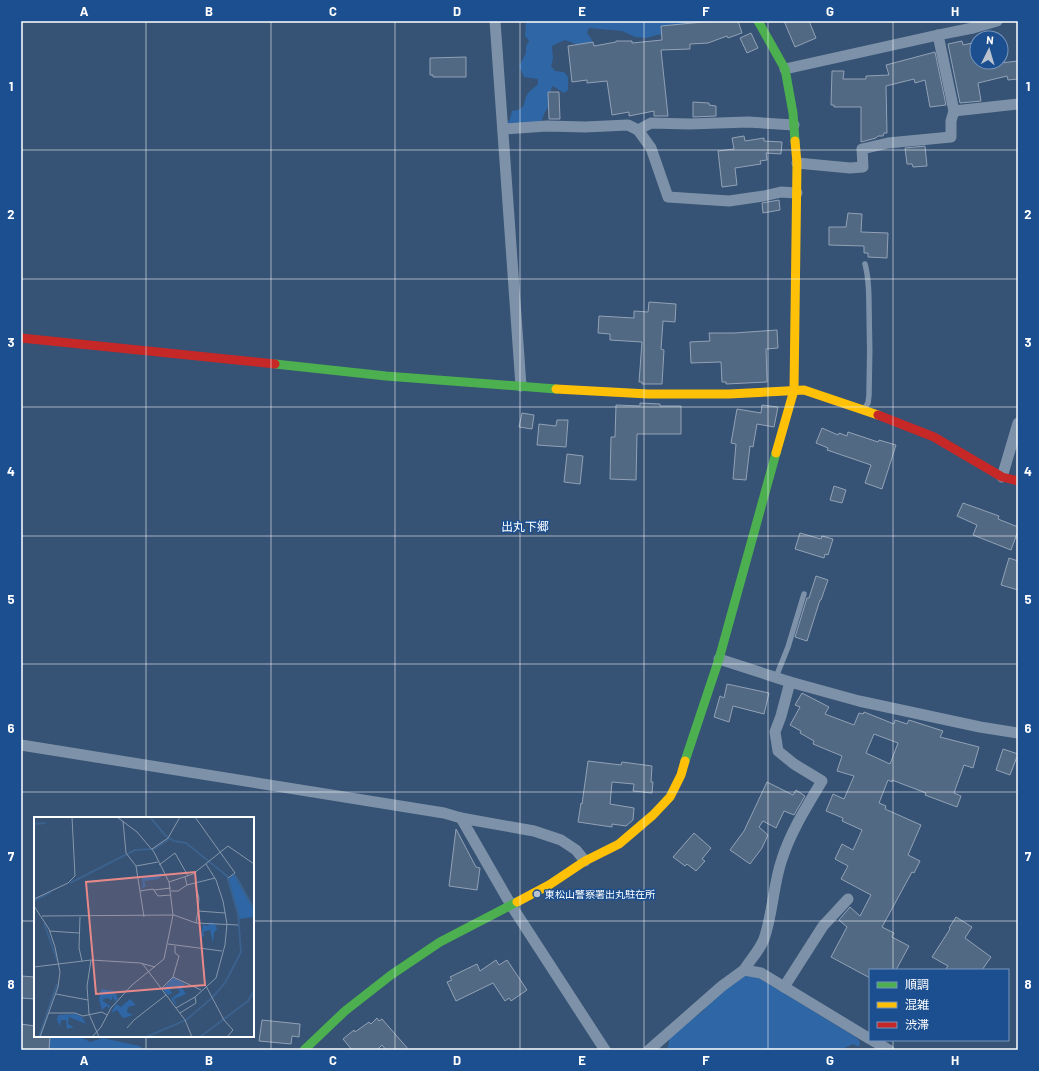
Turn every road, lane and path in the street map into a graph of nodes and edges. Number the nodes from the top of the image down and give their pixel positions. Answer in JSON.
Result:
{"nodes":[{"id":1,"x":495,"y":21,"type":"edge"},
{"id":2,"x":758,"y":21,"type":"edge"},
{"id":3,"x":997,"y":21,"type":"edge"},
{"id":4,"x":972,"y":25,"type":"edge"},
{"id":5,"x":938,"y":35,"type":"junction"},
{"id":6,"x":785,"y":68,"type":"junction"},
{"id":7,"x":1018,"y":104,"type":"edge"},
{"id":8,"x":954,"y":111,"type":"junction"},
{"id":9,"x":794,"y":125,"type":"junction"},
{"id":10,"x":503,"y":129,"type":"junction"},
{"id":11,"x":638,"y":130,"type":"junction"},
{"id":12,"x":797,"y":163,"type":"junction"},
{"id":13,"x":797,"y":193,"type":"junction"},
{"id":14,"x":865,"y":264,"type":"dead end"},
{"id":15,"x":21,"y":338,"type":"edge"},
{"id":16,"x":521,"y":386,"type":"junction"},
{"id":17,"x":794,"y":390,"type":"junction"},
{"id":18,"x":864,"y":410,"type":"junction"},
{"id":19,"x":1018,"y":423,"type":"edge"},
{"id":20,"x":1002,"y":477,"type":"junction"},
{"id":21,"x":1018,"y":481,"type":"edge"},
{"id":22,"x":804,"y":594,"type":"dead end"},
{"id":23,"x":719,"y":659,"type":"junction"},
{"id":24,"x":776,"y":677,"type":"junction"},
{"id":25,"x":790,"y":682,"type":"junction"},
{"id":26,"x":1018,"y":733,"type":"edge"},
{"id":27,"x":21,"y":745,"type":"edge"},
{"id":28,"x":461,"y":818,"type":"junction"},
{"id":29,"x":584,"y":861,"type":"junction"},
{"id":30,"x":848,"y":899,"type":"dead end"},
{"id":31,"x":511,"y":905,"type":"junction"},
{"id":32,"x":744,"y":970,"type":"junction"},
{"id":33,"x":784,"y":987,"type":"junction"},
{"id":34,"x":869,"y":1038,"type":"edge"},
{"id":35,"x":874,"y":1041,"type":"edge"},
{"id":36,"x":304,"y":1050,"type":"edge"},
{"id":37,"x":605,"y":1050,"type":"edge"},
{"id":38,"x":649,"y":1050,"type":"edge"},
{"id":39,"x":889,"y":1050,"type":"edge"}],
"edges":[{"from":1,"to":10,"type":"street"},
{"from":2,"to":6,"type":"street"},
{"from":3,"to":4,"type":"street"},
{"from":4,"to":5,"type":"street"},
{"from":5,"to":6,"type":"street"},
{"from":5,"to":8,"type":"street"},
{"from":6,"to":9,"type":"street"},
{"from":7,"to":8,"type":"street"},
{"from":8,"to":12,"type":"street"},
{"from":9,"to":11,"type":"street"},
{"from":9,"to":12,"type":"street"},
{"from":10,"to":11,"type":"street"},
{"from":10,"to":16,"type":"street"},
{"from":11,"to":13,"type":"street"},
{"from":12,"to":13,"type":"street"},
{"from":13,"to":17,"type":"street"},
{"from":14,"to":18,"type":"lane"},
{"from":15,"to":16,"type":"street"},
{"from":16,"to":17,"type":"street"},
{"from":17,"to":18,"type":"street"},
{"from":17,"to":23,"type":"street"},
{"from":18,"to":20,"type":"street"},
{"from":19,"to":20,"type":"street"},
{"from":20,"to":21,"type":"street"},
{"from":22,"to":24,"type":"lane"},
{"from":23,"to":24,"type":"street"},
{"from":23,"to":29,"type":"street"},
{"from":24,"to":25,"type":"street"},
{"from":25,"to":26,"type":"street"},
{"from":25,"to":32,"type":"street"},
{"from":27,"to":28,"type":"street"},
{"from":28,"to":29,"type":"street"},
{"from":28,"to":31,"type":"street"},
{"from":29,"to":31,"type":"street"},
{"from":30,"to":33,"type":"street"},
{"from":31,"to":36,"type":"street"},
{"from":31,"to":37,"type":"street"},
{"from":32,"to":33,"type":"street"},
{"from":32,"to":38,"type":"street"},
{"from":33,"to":34,"type":"street"},
{"from":35,"to":39,"type":"street"}]}
